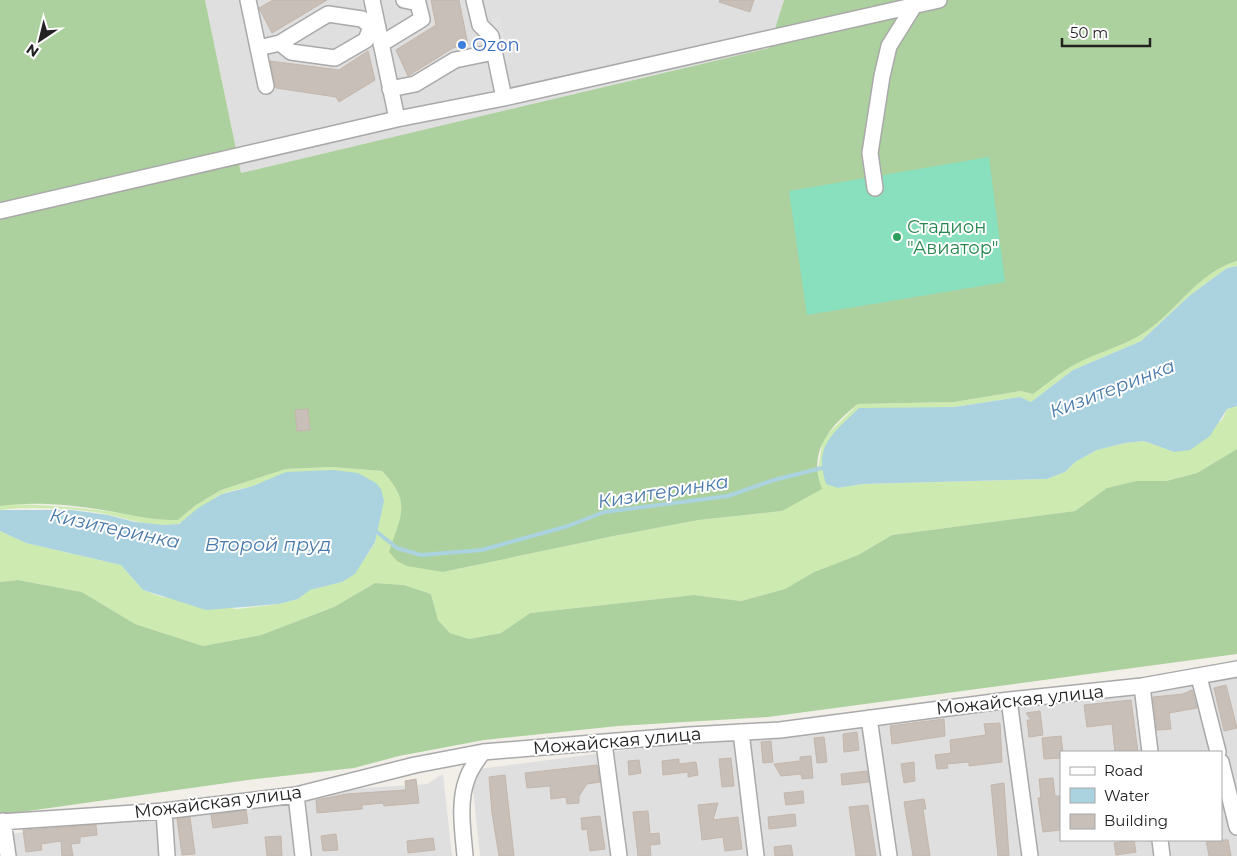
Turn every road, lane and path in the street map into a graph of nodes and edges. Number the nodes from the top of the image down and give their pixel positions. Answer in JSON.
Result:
{"nodes":[{"id":1,"x":372,"y":0,"type":"edge"},
{"id":2,"x":404,"y":0,"type":"edge"},
{"id":3,"x":474,"y":0,"type":"edge"},
{"id":4,"x":939,"y":0,"type":"edge"},
{"id":5,"x":251,"y":1,"type":"edge"},
{"id":6,"x":914,"y":6,"type":"junction"},
{"id":7,"x":374,"y":27,"type":"junction"},
{"id":8,"x":280,"y":44,"type":"junction"},
{"id":9,"x":381,"y":44,"type":"junction"},
{"id":10,"x":258,"y":48,"type":"junction"},
{"id":11,"x":494,"y":52,"type":"junction"},
{"id":12,"x":266,"y":86,"type":"dead end"},
{"id":13,"x":390,"y":90,"type":"junction"},
{"id":14,"x":504,"y":98,"type":"junction"},
{"id":15,"x":397,"y":119,"type":"junction"},
{"id":16,"x":875,"y":188,"type":"dead end"},
{"id":17,"x":0,"y":211,"type":"edge"},
{"id":18,"x":1237,"y":669,"type":"edge"},
{"id":19,"x":1199,"y":677,"type":"junction"},
{"id":20,"x":1142,"y":686,"type":"junction"},
{"id":21,"x":1009,"y":700,"type":"junction"},
{"id":22,"x":869,"y":718,"type":"junction"},
{"id":23,"x":741,"y":732,"type":"junction"},
{"id":24,"x":604,"y":743,"type":"junction"},
{"id":25,"x":1150,"y":751,"type":"edge"},
{"id":26,"x":1218,"y":751,"type":"edge"},
{"id":27,"x":483,"y":752,"type":"junction"},
{"id":28,"x":1222,"y":766,"type":"edge"},
{"id":29,"x":296,"y":795,"type":"junction"},
{"id":30,"x":164,"y":811,"type":"junction"},
{"id":31,"x":2,"y":821,"type":"edge"},
{"id":32,"x":1237,"y":827,"type":"edge"},
{"id":33,"x":1160,"y":841,"type":"edge"},
{"id":34,"x":8,"y":856,"type":"edge"},
{"id":35,"x":167,"y":856,"type":"edge"},
{"id":36,"x":303,"y":856,"type":"edge"},
{"id":37,"x":465,"y":856,"type":"edge"},
{"id":38,"x":619,"y":856,"type":"edge"},
{"id":39,"x":756,"y":856,"type":"edge"},
{"id":40,"x":889,"y":856,"type":"edge"},
{"id":41,"x":1030,"y":856,"type":"edge"},
{"id":42,"x":1162,"y":856,"type":"edge"}],
"edges":[{"from":1,"to":7,"type":"street"},
{"from":2,"to":9,"type":"street"},
{"from":3,"to":11,"type":"street"},
{"from":4,"to":6,"type":"street"},
{"from":5,"to":10,"type":"street"},
{"from":6,"to":14,"type":"street"},
{"from":6,"to":16,"type":"street"},
{"from":7,"to":8,"type":"street"},
{"from":7,"to":8,"type":"street"},
{"from":7,"to":9,"type":"street"},
{"from":8,"to":10,"type":"street"},
{"from":9,"to":13,"type":"street"},
{"from":10,"to":12,"type":"street"},
{"from":11,"to":13,"type":"street"},
{"from":11,"to":14,"type":"street"},
{"from":13,"to":15,"type":"street"},
{"from":14,"to":15,"type":"street"},
{"from":15,"to":17,"type":"street"},
{"from":18,"to":19,"type":"street","name":"Можайская улица"},
{"from":19,"to":20,"type":"street","name":"Можайская улица"},
{"from":19,"to":26,"type":"street"},
{"from":20,"to":21,"type":"street","name":"Можайская улица"},
{"from":20,"to":25,"type":"street"},
{"from":21,"to":22,"type":"street","name":"Можайская улица"},
{"from":21,"to":41,"type":"street"},
{"from":22,"to":23,"type":"street","name":"Можайская улица"},
{"from":22,"to":40,"type":"street"},
{"from":23,"to":24,"type":"street","name":"Можайская улица"},
{"from":23,"to":39,"type":"street"},
{"from":24,"to":27,"type":"street","name":"Можайская улица"},
{"from":24,"to":38,"type":"street"},
{"from":27,"to":29,"type":"street","name":"Можайская улица"},
{"from":27,"to":37,"type":"street"},
{"from":28,"to":32,"type":"street"},
{"from":29,"to":30,"type":"street","name":"Можайская улица"},
{"from":29,"to":36,"type":"street"},
{"from":30,"to":31,"type":"street","name":"Можайская улица"},
{"from":30,"to":35,"type":"street"},
{"from":31,"to":34,"type":"street"},
{"from":33,"to":42,"type":"street"}]}
